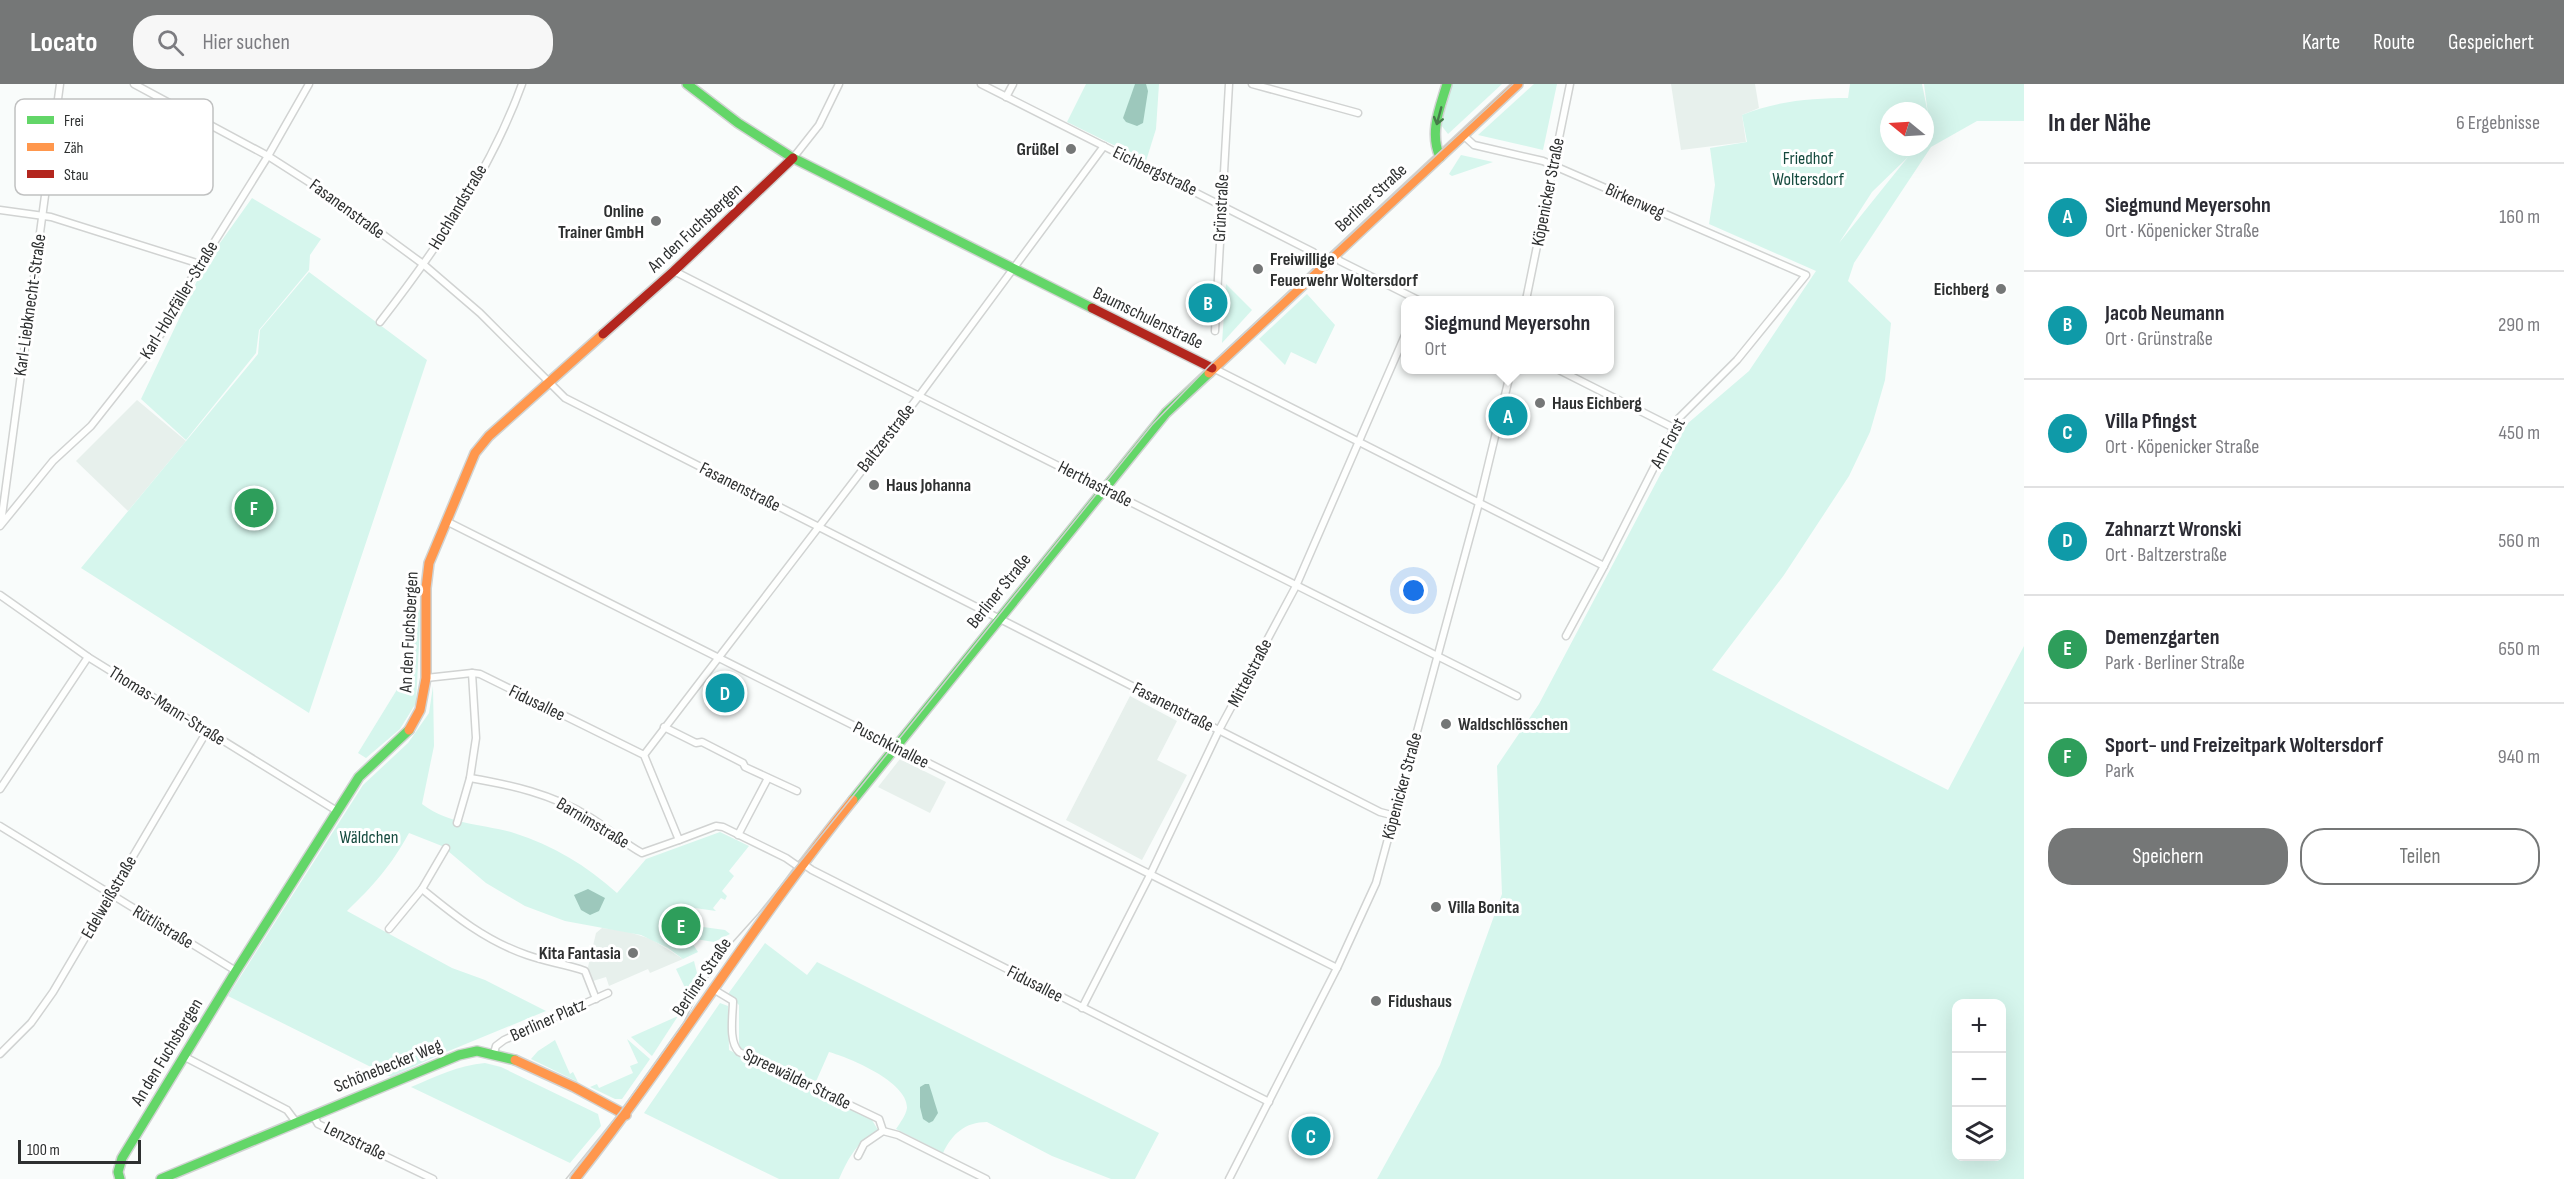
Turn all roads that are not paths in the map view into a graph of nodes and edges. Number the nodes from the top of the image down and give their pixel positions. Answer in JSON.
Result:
{"nodes":[{"id":1,"x":60,"y":84,"type":"edge"},
{"id":2,"x":134,"y":84,"type":"edge"},
{"id":3,"x":309,"y":84,"type":"edge"},
{"id":4,"x":522,"y":84,"type":"edge"},
{"id":5,"x":687,"y":84,"type":"edge"},
{"id":6,"x":839,"y":84,"type":"edge"},
{"id":7,"x":981,"y":84,"type":"edge"},
{"id":8,"x":1013,"y":84,"type":"edge"},
{"id":9,"x":1229,"y":84,"type":"edge"},
{"id":10,"x":1252,"y":84,"type":"edge"},
{"id":11,"x":1447,"y":84,"type":"edge"},
{"id":12,"x":1518,"y":84,"type":"edge"},
{"id":13,"x":1570,"y":84,"type":"edge"},
{"id":14,"x":1006,"y":97,"type":"junction"},
{"id":15,"x":58,"y":99,"type":"edge"},
{"id":16,"x":161,"y":99,"type":"edge"},
{"id":17,"x":1358,"y":113,"type":"dead end"},
{"id":18,"x":213,"y":128,"type":"edge"},
{"id":19,"x":1463,"y":135,"type":"junction"},
{"id":20,"x":1104,"y":146,"type":"junction"},
{"id":21,"x":1438,"y":153,"type":"junction"},
{"id":22,"x":268,"y":156,"type":"junction"},
{"id":23,"x":793,"y":158,"type":"junction"},
{"id":24,"x":1553,"y":165,"type":"junction"},
{"id":25,"x":45,"y":195,"type":"edge"},
{"id":26,"x":1221,"y":205,"type":"junction"},
{"id":27,"x":0,"y":210,"type":"edge"},
{"id":28,"x":42,"y":216,"type":"junction"},
{"id":29,"x":1334,"y":255,"type":"junction"},
{"id":30,"x":1326,"y":263,"type":"junction"},
{"id":31,"x":200,"y":264,"type":"junction"},
{"id":32,"x":423,"y":264,"type":"junction"},
{"id":33,"x":1013,"y":269,"type":"junction"},
{"id":34,"x":674,"y":271,"type":"junction"},
{"id":35,"x":1806,"y":275,"type":"joint"},
{"id":36,"x":1410,"y":296,"type":"edge"},
{"id":37,"x":1527,"y":296,"type":"edge"},
{"id":38,"x":380,"y":322,"type":"dead end"},
{"id":39,"x":1215,"y":331,"type":"dead end"},
{"id":40,"x":1401,"y":344,"type":"edge"},
{"id":41,"x":1212,"y":368,"type":"junction"},
{"id":42,"x":1509,"y":374,"type":"edge"},
{"id":43,"x":1569,"y":374,"type":"edge"},
{"id":44,"x":550,"y":381,"type":"junction"},
{"id":45,"x":919,"y":396,"type":"junction"},
{"id":46,"x":1674,"y":428,"type":"junction"},
{"id":47,"x":1358,"y":441,"type":"junction"},
{"id":48,"x":1104,"y":489,"type":"junction"},
{"id":49,"x":1479,"y":503,"type":"junction"},
{"id":50,"x":446,"y":521,"type":"junction"},
{"id":51,"x":0,"y":526,"type":"edge"},
{"id":52,"x":818,"y":526,"type":"junction"},
{"id":53,"x":1604,"y":566,"type":"junction"},
{"id":54,"x":1296,"y":586,"type":"junction"},
{"id":55,"x":0,"y":595,"type":"edge"},
{"id":56,"x":998,"y":619,"type":"junction"},
{"id":57,"x":1566,"y":636,"type":"dead end"},
{"id":58,"x":1436,"y":656,"type":"junction"},
{"id":59,"x":88,"y":657,"type":"junction"},
{"id":60,"x":718,"y":658,"type":"junction"},
{"id":61,"x":472,"y":673,"type":"junction"},
{"id":62,"x":426,"y":678,"type":"junction"},
{"id":63,"x":1517,"y":696,"type":"dead end"},
{"id":64,"x":664,"y":727,"type":"junction"},
{"id":65,"x":1219,"y":730,"type":"junction"},
{"id":66,"x":207,"y":731,"type":"junction"},
{"id":67,"x":896,"y":747,"type":"junction"},
{"id":68,"x":644,"y":755,"type":"junction"},
{"id":69,"x":470,"y":778,"type":"junction"},
{"id":70,"x":768,"y":778,"type":"junction"},
{"id":71,"x":0,"y":789,"type":"edge"},
{"id":72,"x":797,"y":791,"type":"dead end"},
{"id":73,"x":337,"y":811,"type":"junction"},
{"id":74,"x":1395,"y":816,"type":"junction"},
{"id":75,"x":457,"y":823,"type":"dead end"},
{"id":76,"x":0,"y":826,"type":"edge"},
{"id":77,"x":738,"y":835,"type":"junction"},
{"id":78,"x":679,"y":840,"type":"junction"},
{"id":79,"x":446,"y":848,"type":"dead end"},
{"id":80,"x":801,"y":865,"type":"junction"},
{"id":81,"x":1150,"y":875,"type":"junction"},
{"id":82,"x":422,"y":889,"type":"junction"},
{"id":83,"x":111,"y":896,"type":"junction"},
{"id":84,"x":389,"y":929,"type":"dead end"},
{"id":85,"x":1337,"y":968,"type":"junction"},
{"id":86,"x":236,"y":971,"type":"junction"},
{"id":87,"x":713,"y":988,"type":"junction"},
{"id":88,"x":608,"y":993,"type":"dead end"},
{"id":89,"x":596,"y":999,"type":"junction"},
{"id":90,"x":1082,"y":1008,"type":"junction"},
{"id":91,"x":494,"y":1053,"type":"junction"},
{"id":92,"x":0,"y":1054,"type":"edge"},
{"id":93,"x":183,"y":1056,"type":"junction"},
{"id":94,"x":1269,"y":1102,"type":"junction"},
{"id":95,"x":313,"y":1115,"type":"junction"},
{"id":96,"x":626,"y":1115,"type":"junction"},
{"id":97,"x":296,"y":1122,"type":"junction"},
{"id":98,"x":883,"y":1131,"type":"junction"},
{"id":99,"x":858,"y":1156,"type":"dead end"},
{"id":100,"x":120,"y":1179,"type":"edge"},
{"id":101,"x":161,"y":1179,"type":"edge"},
{"id":102,"x":433,"y":1179,"type":"edge"},
{"id":103,"x":575,"y":1179,"type":"edge"},
{"id":104,"x":986,"y":1179,"type":"edge"},
{"id":105,"x":1229,"y":1179,"type":"edge"}],
"edges":[{"from":1,"to":15,"type":"street","name":"Karl-Liebknecht-Straße"},
{"from":2,"to":16,"type":"street","name":"Fasanenstraße"},
{"from":3,"to":22,"type":"street","name":"Karl-Holzfäller-Straße"},
{"from":4,"to":32,"type":"street","name":"Hochlandstraße"},
{"from":5,"to":23,"type":"street","name":"Baumschulenstraße"},
{"from":6,"to":23,"type":"street","name":"An den Fuchsbergen"},
{"from":7,"to":14,"type":"street","name":"Eichbergstraße"},
{"from":8,"to":14,"type":"street"},
{"from":9,"to":26,"type":"street","name":"Grünstraße"},
{"from":10,"to":17,"type":"street"},
{"from":11,"to":21,"type":"street","one_way":true},
{"from":12,"to":19,"type":"street","name":"Berliner Straße"},
{"from":13,"to":24,"type":"street","name":"Köpenicker Straße"},
{"from":14,"to":20,"type":"street","name":"Eichbergstraße"},
{"from":18,"to":22,"type":"street","name":"Fasanenstraße"},
{"from":19,"to":21,"type":"street","name":"Berliner Straße"},
{"from":19,"to":24,"type":"street","name":"Birkenweg"},
{"from":20,"to":26,"type":"street","name":"Eichbergstraße"},
{"from":20,"to":33,"type":"street","name":"Baltzerstraße"},
{"from":21,"to":29,"type":"street","name":"Berliner Straße"},
{"from":22,"to":31,"type":"street","name":"Karl-Holzfäller-Straße"},
{"from":22,"to":32,"type":"street","name":"Fasanenstraße"},
{"from":23,"to":33,"type":"street","name":"Baumschulenstraße"},
{"from":23,"to":34,"type":"street","name":"An den Fuchsbergen"},
{"from":24,"to":35,"type":"street","name":"Birkenweg"},
{"from":24,"to":37,"type":"street","name":"Köpenicker Straße"},
{"from":25,"to":28,"type":"street","name":"Karl-Liebknecht-Straße"},
{"from":26,"to":30,"type":"street","name":"Eichbergstraße"},
{"from":26,"to":39,"type":"street","name":"Grünstraße"},
{"from":27,"to":28,"type":"street"},
{"from":28,"to":31,"type":"street"},
{"from":28,"to":51,"type":"street","name":"Karl-Liebknecht-Straße"},
{"from":29,"to":30,"type":"street","name":"Berliner Straße"},
{"from":29,"to":36,"type":"street"},
{"from":30,"to":41,"type":"street","name":"Berliner Straße"},
{"from":31,"to":51,"type":"street","name":"Karl-Holzfäller-Straße"},
{"from":32,"to":38,"type":"street","name":"Hochlandstraße"},
{"from":32,"to":44,"type":"street","name":"Fasanenstraße"},
{"from":33,"to":41,"type":"street","name":"Baumschulenstraße"},
{"from":33,"to":45,"type":"street","name":"Baltzerstraße"},
{"from":34,"to":44,"type":"street","name":"An den Fuchsbergen"},
{"from":34,"to":45,"type":"street","name":"Herthastraße"},
{"from":35,"to":46,"type":"street","name":"Am Forst"},
{"from":40,"to":47,"type":"street","name":"Mittelstraße"},
{"from":41,"to":47,"type":"street","name":"Baumschulenstraße"},
{"from":41,"to":48,"type":"street","name":"Berliner Straße"},
{"from":42,"to":49,"type":"street","name":"Köpenicker Straße"},
{"from":43,"to":46,"type":"street"},
{"from":44,"to":50,"type":"street","name":"An den Fuchsbergen"},
{"from":44,"to":52,"type":"street","name":"Fasanenstraße"},
{"from":45,"to":48,"type":"street","name":"Herthastraße"},
{"from":45,"to":52,"type":"street","name":"Baltzerstraße"},
{"from":46,"to":53,"type":"street","name":"Am Forst"},
{"from":47,"to":49,"type":"street","name":"Baumschulenstraße"},
{"from":47,"to":54,"type":"street","name":"Mittelstraße"},
{"from":48,"to":54,"type":"street","name":"Herthastraße"},
{"from":48,"to":56,"type":"street","name":"Berliner Straße"},
{"from":49,"to":53,"type":"street","name":"Baumschulenstraße"},
{"from":49,"to":58,"type":"street","name":"Köpenicker Straße"},
{"from":50,"to":60,"type":"street","name":"Puschkinallee"},
{"from":50,"to":62,"type":"street","name":"An den Fuchsbergen"},
{"from":52,"to":56,"type":"street","name":"Fasanenstraße"},
{"from":52,"to":60,"type":"street","name":"Baltzerstraße"},
{"from":53,"to":57,"type":"street","name":"Am Forst"},
{"from":54,"to":58,"type":"street","name":"Herthastraße"},
{"from":54,"to":65,"type":"street","name":"Mittelstraße"},
{"from":55,"to":59,"type":"street","name":"Thomas-Mann-Straße"},
{"from":56,"to":65,"type":"street","name":"Fasanenstraße"},
{"from":56,"to":67,"type":"street","name":"Berliner Straße"},
{"from":58,"to":63,"type":"street","name":"Herthastraße"},
{"from":58,"to":74,"type":"street","name":"Köpenicker Straße"},
{"from":59,"to":66,"type":"street","name":"Thomas-Mann-Straße"},
{"from":59,"to":71,"type":"street"},
{"from":60,"to":64,"type":"street","name":"Baltzerstraße"},
{"from":60,"to":67,"type":"street","name":"Puschkinallee"},
{"from":61,"to":62,"type":"street","name":"Fidusallee"},
{"from":61,"to":68,"type":"street","name":"Fidusallee"},
{"from":61,"to":69,"type":"street"},
{"from":62,"to":73,"type":"street","name":"An den Fuchsbergen"},
{"from":64,"to":68,"type":"street"},
{"from":64,"to":70,"type":"street"},
{"from":65,"to":74,"type":"street","name":"Fasanenstraße"},
{"from":65,"to":81,"type":"street","name":"Mittelstraße"},
{"from":66,"to":73,"type":"street","name":"Thomas-Mann-Straße"},
{"from":66,"to":83,"type":"street","name":"Edelweißstraße"},
{"from":67,"to":80,"type":"street","name":"Berliner Straße"},
{"from":67,"to":81,"type":"street","name":"Puschkinallee"},
{"from":68,"to":78,"type":"street"},
{"from":69,"to":75,"type":"street"},
{"from":69,"to":78,"type":"street","name":"Barnimstraße"},
{"from":70,"to":72,"type":"street"},
{"from":70,"to":77,"type":"street"},
{"from":73,"to":86,"type":"street","name":"An den Fuchsbergen"},
{"from":74,"to":85,"type":"street","name":"Köpenicker Straße"},
{"from":76,"to":83,"type":"street","name":"Rütlistraße"},
{"from":77,"to":78,"type":"street","name":"Fidusallee"},
{"from":77,"to":80,"type":"street","name":"Fidusallee"},
{"from":79,"to":82,"type":"street"},
{"from":80,"to":87,"type":"street","name":"Berliner Straße"},
{"from":80,"to":90,"type":"street","name":"Fidusallee"},
{"from":81,"to":85,"type":"street","name":"Puschkinallee"},
{"from":81,"to":90,"type":"street","name":"Mittelstraße"},
{"from":82,"to":84,"type":"street"},
{"from":82,"to":89,"type":"street"},
{"from":83,"to":86,"type":"street","name":"Rütlistraße"},
{"from":83,"to":92,"type":"street","name":"Edelweißstraße"},
{"from":85,"to":94,"type":"street","name":"Köpenicker Straße"},
{"from":86,"to":93,"type":"street","name":"An den Fuchsbergen"},
{"from":87,"to":96,"type":"street","name":"Berliner Straße"},
{"from":87,"to":98,"type":"street","name":"Spreewälder Straße"},
{"from":88,"to":89,"type":"street","name":"Berliner Platz"},
{"from":89,"to":91,"type":"street","name":"Berliner Platz"},
{"from":90,"to":94,"type":"street","name":"Fidusallee"},
{"from":91,"to":95,"type":"street","name":"Schönebecker Weg"},
{"from":91,"to":96,"type":"street","name":"Schönebecker Weg"},
{"from":93,"to":97,"type":"street"},
{"from":93,"to":100,"type":"street","name":"An den Fuchsbergen"},
{"from":94,"to":105,"type":"street","name":"Köpenicker Straße"},
{"from":95,"to":97,"type":"street","name":"Schönebecker Weg"},
{"from":95,"to":102,"type":"street","name":"Lenzstraße"},
{"from":96,"to":103,"type":"street","name":"Berliner Straße"},
{"from":97,"to":101,"type":"street","name":"Schönebecker Weg"},
{"from":98,"to":99,"type":"street"},
{"from":98,"to":104,"type":"street"}]}
